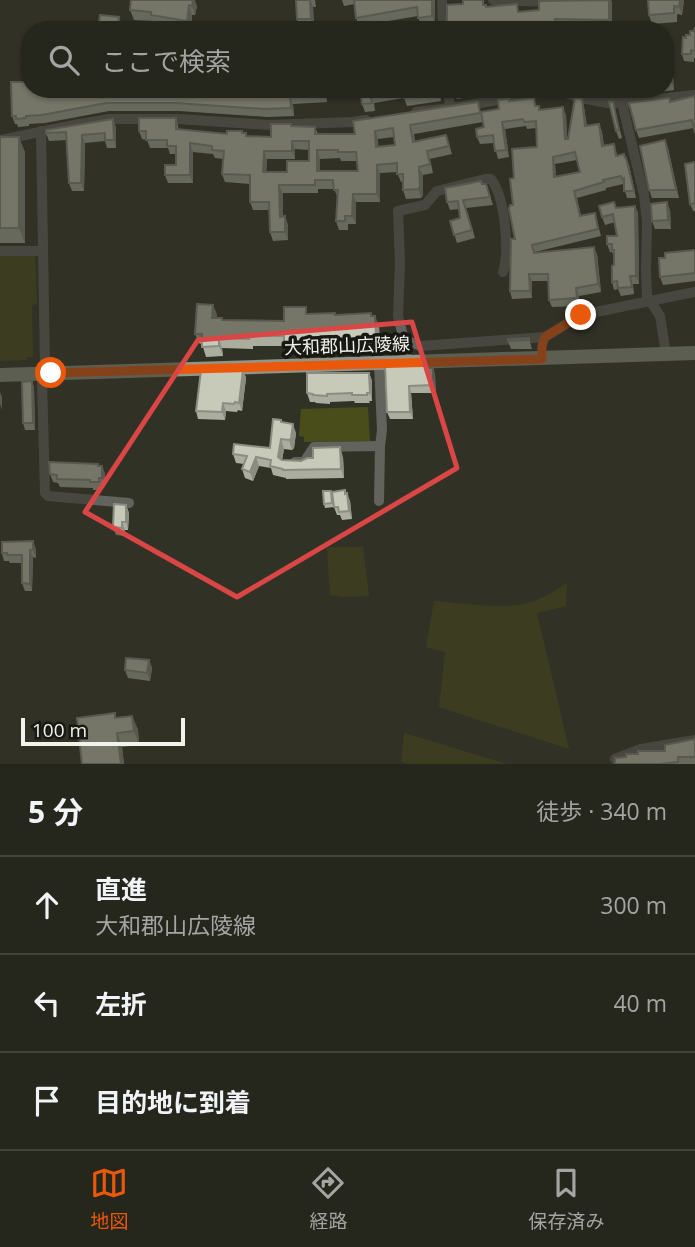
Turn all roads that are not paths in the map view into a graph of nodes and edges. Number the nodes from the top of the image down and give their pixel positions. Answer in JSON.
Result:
{"nodes":[{"id":1,"x":442,"y":0,"type":"edge"},
{"id":2,"x":492,"y":0,"type":"edge"},
{"id":3,"x":565,"y":2,"type":"edge"},
{"id":4,"x":443,"y":21,"type":"edge"},
{"id":5,"x":695,"y":95,"type":"edge"},
{"id":6,"x":674,"y":97,"type":"edge"},
{"id":7,"x":449,"y":98,"type":"edge"},
{"id":8,"x":513,"y":98,"type":"edge"},
{"id":9,"x":579,"y":98,"type":"edge"},
{"id":10,"x":668,"y":98,"type":"edge"},
{"id":11,"x":622,"y":103,"type":"junction"},
{"id":12,"x":450,"y":107,"type":"junction"},
{"id":13,"x":400,"y":114,"type":"edge"},
{"id":14,"x":375,"y":118,"type":"edge"},
{"id":15,"x":41,"y":131,"type":"junction"},
{"id":16,"x":0,"y":140,"type":"edge"},
{"id":17,"x":0,"y":251,"type":"edge"},
{"id":18,"x":42,"y":251,"type":"junction"},
{"id":19,"x":503,"y":272,"type":"dead end"},
{"id":20,"x":695,"y":292,"type":"edge"},
{"id":21,"x":650,"y":301,"type":"junction"},
{"id":22,"x":545,"y":337,"type":"junction"},
{"id":23,"x":404,"y":340,"type":"junction"},
{"id":24,"x":666,"y":354,"type":"junction"},
{"id":25,"x":695,"y":354,"type":"edge"},
{"id":26,"x":542,"y":359,"type":"junction"},
{"id":27,"x":407,"y":363,"type":"junction"},
{"id":28,"x":379,"y":364,"type":"junction"},
{"id":29,"x":44,"y":374,"type":"junction"},
{"id":30,"x":0,"y":375,"type":"edge"},
{"id":31,"x":380,"y":446,"type":"junction"},
{"id":32,"x":289,"y":462,"type":"edge"},
{"id":33,"x":379,"y":501,"type":"dead end"},
{"id":34,"x":129,"y":503,"type":"dead end"},
{"id":35,"x":695,"y":740,"type":"edge"},
{"id":36,"x":615,"y":759,"type":"edge"}],
"edges":[{"from":1,"to":4,"type":"street"},
{"from":2,"to":3,"type":"street"},
{"from":5,"to":6,"type":"street"},
{"from":7,"to":12,"type":"street"},
{"from":8,"to":12,"type":"street"},
{"from":9,"to":11,"type":"street"},
{"from":10,"to":11,"type":"street"},
{"from":11,"to":21,"type":"street"},
{"from":12,"to":13,"type":"street"},
{"from":14,"to":15,"type":"street"},
{"from":15,"to":16,"type":"street"},
{"from":15,"to":18,"type":"street"},
{"from":17,"to":18,"type":"street"},
{"from":18,"to":29,"type":"street"},
{"from":19,"to":23,"type":"street"},
{"from":20,"to":21,"type":"street"},
{"from":21,"to":22,"type":"street"},
{"from":21,"to":24,"type":"street"},
{"from":22,"to":23,"type":"street"},
{"from":22,"to":26,"type":"street"},
{"from":23,"to":27,"type":"street"},
{"from":24,"to":25,"type":"main road","name":"大和郡山広陵線"},
{"from":24,"to":26,"type":"main road","name":"大和郡山広陵線"},
{"from":26,"to":27,"type":"main road","name":"大和郡山広陵線"},
{"from":27,"to":28,"type":"main road","name":"大和郡山広陵線"},
{"from":28,"to":29,"type":"main road","name":"大和郡山広陵線"},
{"from":28,"to":31,"type":"street"},
{"from":29,"to":30,"type":"main road","name":"大和郡山広陵線"},
{"from":29,"to":34,"type":"street"},
{"from":31,"to":32,"type":"street"},
{"from":31,"to":33,"type":"street"},
{"from":35,"to":36,"type":"street"}]}
